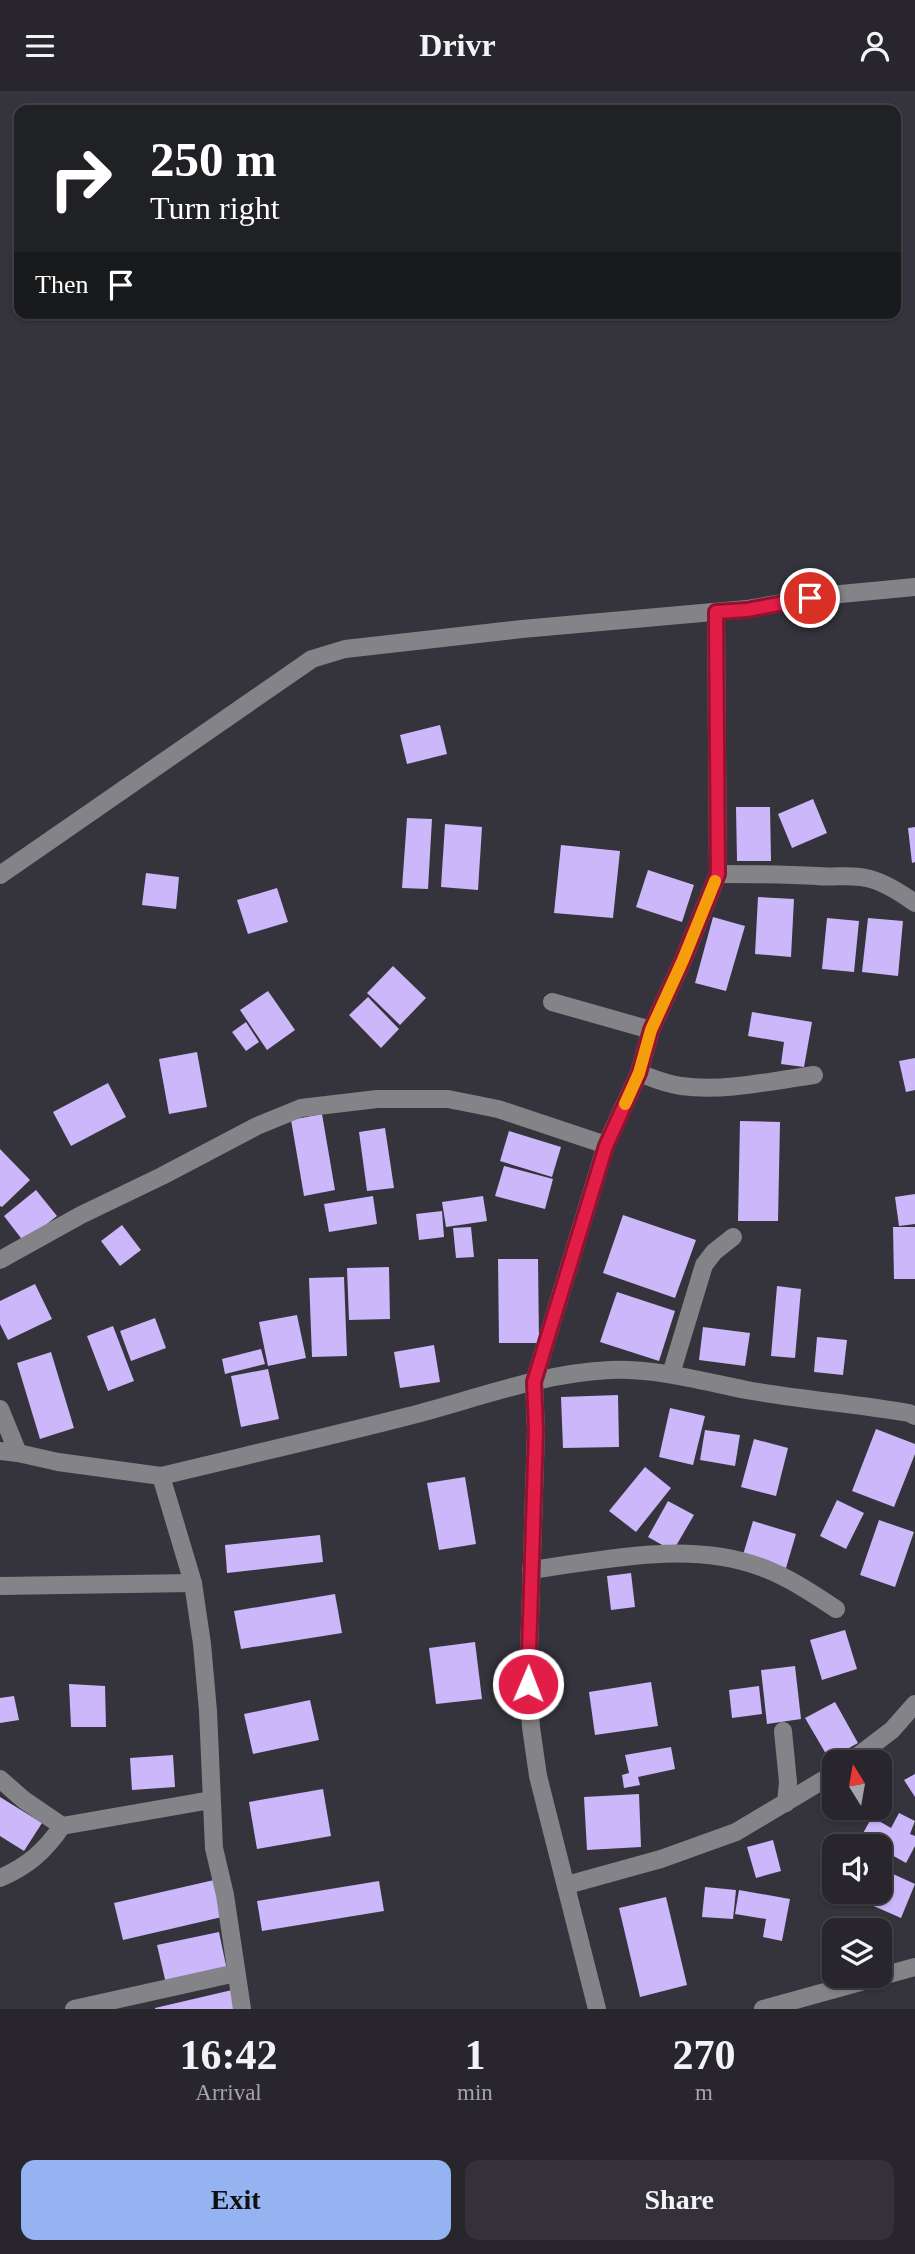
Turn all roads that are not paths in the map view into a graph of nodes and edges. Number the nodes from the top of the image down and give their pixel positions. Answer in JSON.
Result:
{"nodes":[{"id":1,"x":915,"y":587,"type":"edge"},
{"id":2,"x":716,"y":612,"type":"junction"},
{"id":3,"x":718,"y":874,"type":"junction"},
{"id":4,"x":0,"y":875,"type":"edge"},
{"id":5,"x":915,"y":903,"type":"edge"},
{"id":6,"x":552,"y":1002,"type":"dead end"},
{"id":7,"x":651,"y":1030,"type":"junction"},
{"id":8,"x":639,"y":1073,"type":"junction"},
{"id":9,"x":814,"y":1075,"type":"dead end"},
{"id":10,"x":606,"y":1146,"type":"junction"},
{"id":11,"x":733,"y":1237,"type":"dead end"},
{"id":12,"x":0,"y":1260,"type":"edge"},
{"id":13,"x":671,"y":1374,"type":"junction"},
{"id":14,"x":534,"y":1382,"type":"junction"},
{"id":15,"x":0,"y":1409,"type":"edge"},
{"id":16,"x":915,"y":1416,"type":"edge"},
{"id":17,"x":9,"y":1452,"type":"edge"},
{"id":18,"x":161,"y":1476,"type":"junction"},
{"id":19,"x":531,"y":1570,"type":"junction"},
{"id":20,"x":193,"y":1583,"type":"junction"},
{"id":21,"x":0,"y":1586,"type":"edge"},
{"id":22,"x":836,"y":1609,"type":"dead end"},
{"id":23,"x":915,"y":1704,"type":"edge"},
{"id":24,"x":783,"y":1731,"type":"dead end"},
{"id":25,"x":866,"y":1750,"type":"edge"},
{"id":26,"x":0,"y":1779,"type":"edge"},
{"id":27,"x":822,"y":1781,"type":"edge"},
{"id":28,"x":211,"y":1800,"type":"junction"},
{"id":29,"x":786,"y":1803,"type":"junction"},
{"id":30,"x":62,"y":1826,"type":"junction"},
{"id":31,"x":0,"y":1878,"type":"edge"},
{"id":32,"x":567,"y":1885,"type":"junction"},
{"id":33,"x":915,"y":1968,"type":"edge"},
{"id":34,"x":236,"y":1973,"type":"junction"},
{"id":35,"x":74,"y":2009,"type":"edge"},
{"id":36,"x":242,"y":2009,"type":"edge"},
{"id":37,"x":597,"y":2009,"type":"edge"},
{"id":38,"x":763,"y":2009,"type":"edge"}],
"edges":[{"from":1,"to":2,"type":"street"},
{"from":2,"to":3,"type":"street"},
{"from":2,"to":4,"type":"street"},
{"from":3,"to":5,"type":"street"},
{"from":3,"to":7,"type":"street"},
{"from":6,"to":7,"type":"street"},
{"from":7,"to":8,"type":"street"},
{"from":8,"to":9,"type":"street"},
{"from":8,"to":10,"type":"street"},
{"from":10,"to":12,"type":"street"},
{"from":10,"to":14,"type":"street"},
{"from":11,"to":13,"type":"street"},
{"from":13,"to":14,"type":"street"},
{"from":13,"to":16,"type":"street"},
{"from":14,"to":18,"type":"street"},
{"from":14,"to":19,"type":"street"},
{"from":15,"to":17,"type":"street"},
{"from":17,"to":18,"type":"street"},
{"from":18,"to":20,"type":"street"},
{"from":19,"to":22,"type":"street"},
{"from":19,"to":32,"type":"street"},
{"from":20,"to":21,"type":"street"},
{"from":20,"to":28,"type":"street"},
{"from":23,"to":25,"type":"street"},
{"from":24,"to":29,"type":"street"},
{"from":26,"to":30,"type":"street"},
{"from":27,"to":29,"type":"street"},
{"from":28,"to":30,"type":"street"},
{"from":28,"to":34,"type":"street"},
{"from":29,"to":32,"type":"street"},
{"from":30,"to":31,"type":"street"},
{"from":32,"to":37,"type":"street"},
{"from":33,"to":38,"type":"street"},
{"from":34,"to":35,"type":"street"},
{"from":34,"to":36,"type":"street"}]}
